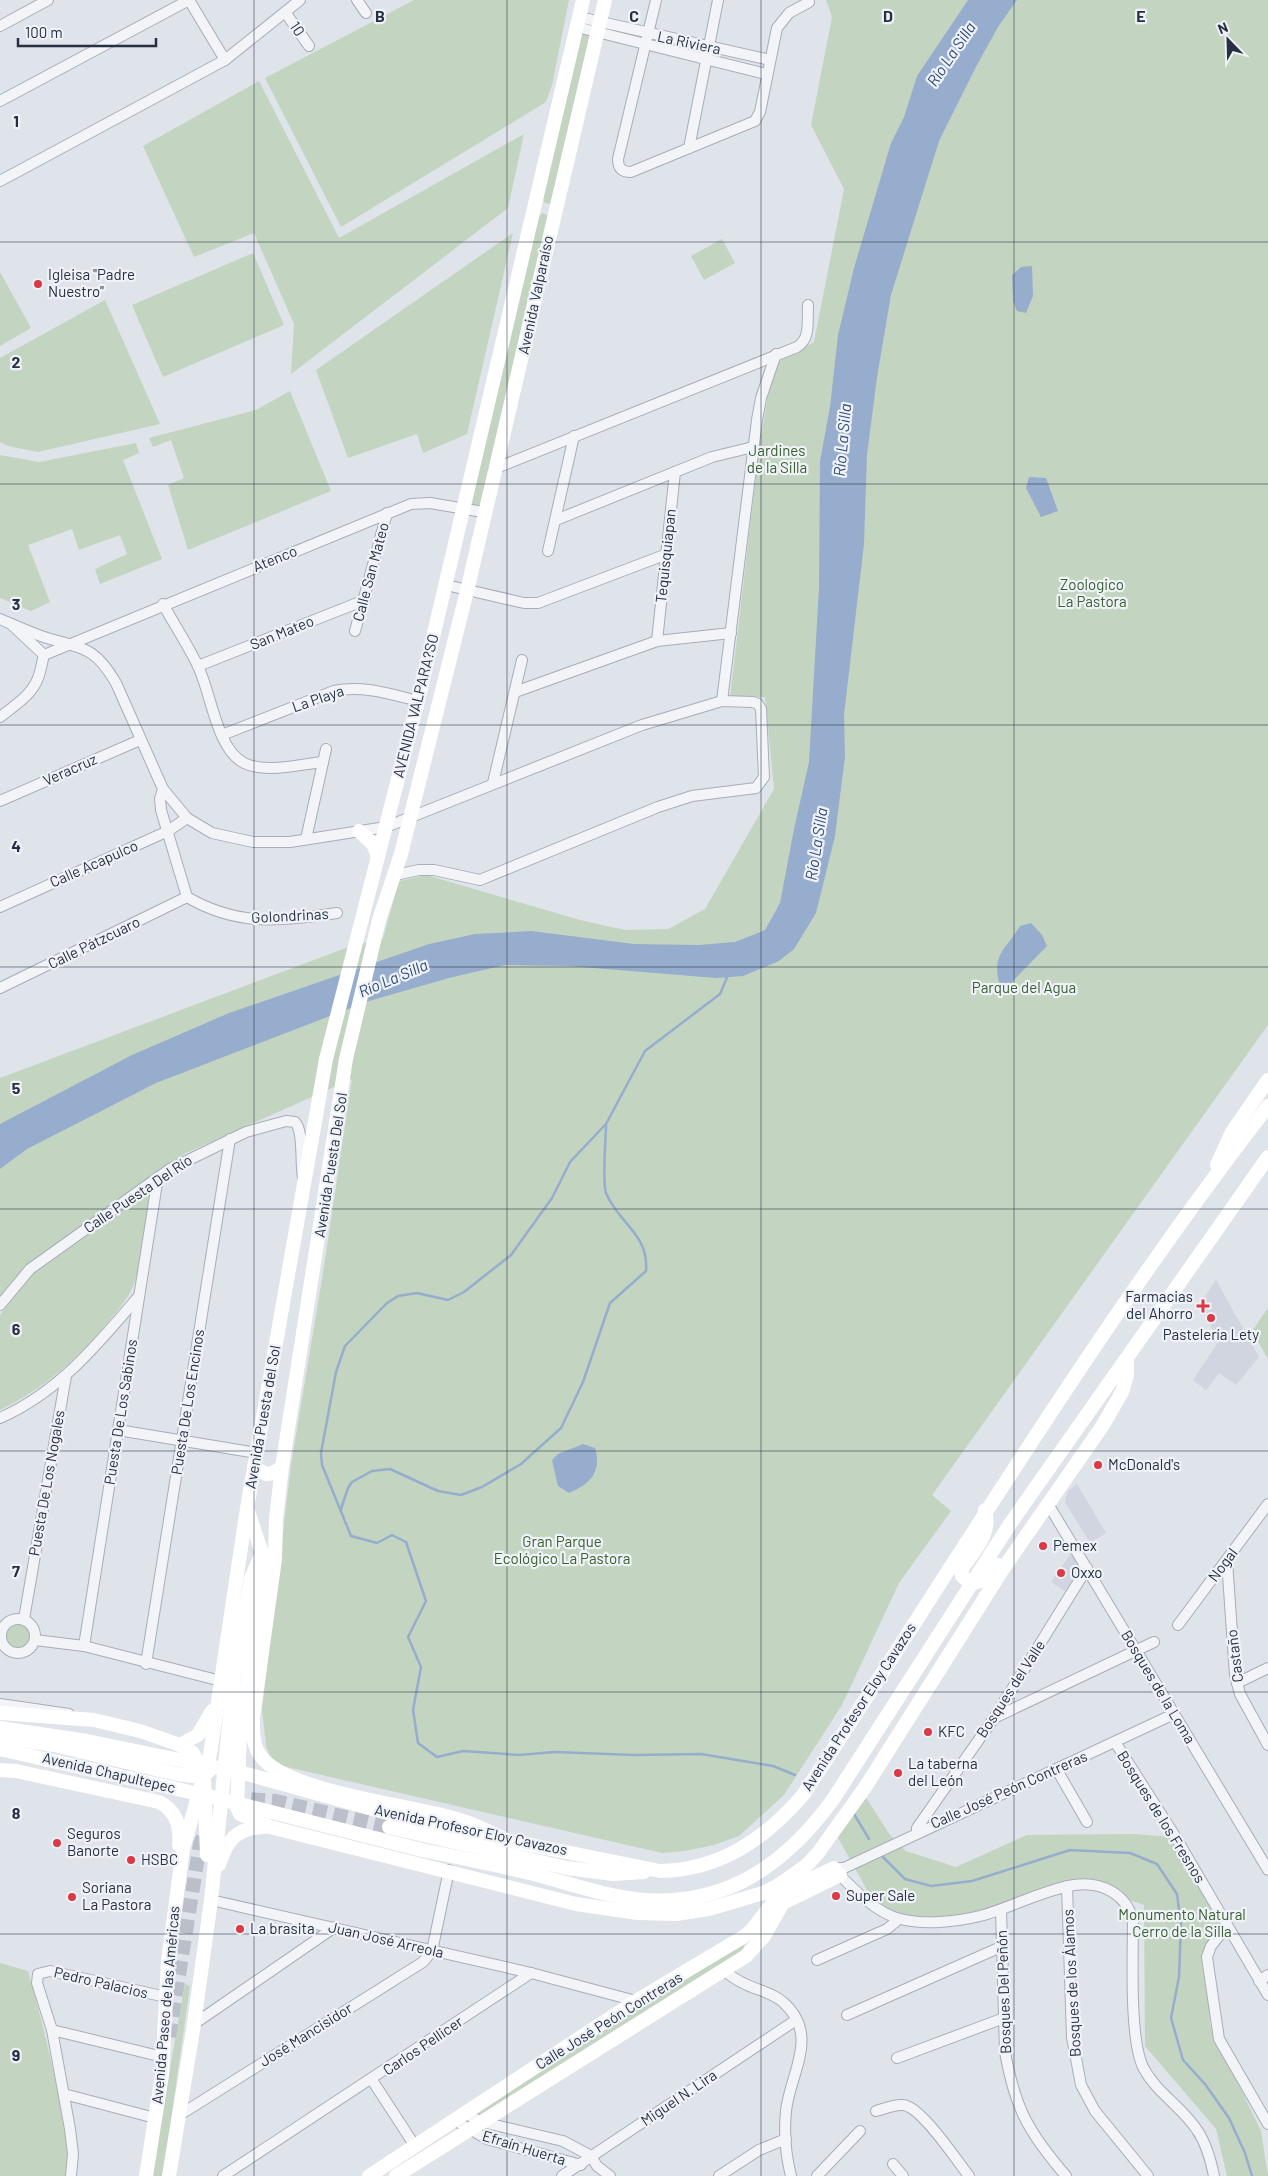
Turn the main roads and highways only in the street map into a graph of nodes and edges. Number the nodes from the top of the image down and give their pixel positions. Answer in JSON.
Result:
{"nodes":[{"id":1,"x":583,"y":0,"type":"edge"},
{"id":2,"x":604,"y":0,"type":"edge"},
{"id":3,"x":446,"y":585,"type":"joint"},
{"id":4,"x":467,"y":591,"type":"joint"},
{"id":5,"x":410,"y":818,"type":"joint"},
{"id":6,"x":359,"y":831,"type":"road end"},
{"id":7,"x":378,"y":857,"type":"junction"},
{"id":8,"x":1268,"y":1080,"type":"edge"},
{"id":9,"x":1268,"y":1106,"type":"edge"},
{"id":10,"x":1268,"y":1157,"type":"edge"},
{"id":11,"x":1213,"y":1177,"type":"junction"},
{"id":12,"x":1128,"y":1359,"type":"junction"},
{"id":13,"x":264,"y":1416,"type":"junction"},
{"id":14,"x":289,"y":1423,"type":"junction"},
{"id":15,"x":255,"y":1460,"type":"junction"},
{"id":16,"x":282,"y":1467,"type":"junction"},
{"id":17,"x":247,"y":1508,"type":"junction"},
{"id":18,"x":985,"y":1510,"type":"junction"},
{"id":19,"x":276,"y":1518,"type":"junction"},
{"id":20,"x":1038,"y":1518,"type":"junction"},
{"id":21,"x":262,"y":1553,"type":"junction"},
{"id":22,"x":970,"y":1583,"type":"junction"},
{"id":23,"x":217,"y":1701,"type":"junction"},
{"id":24,"x":0,"y":1712,"type":"edge"},
{"id":25,"x":0,"y":1728,"type":"edge"},
{"id":26,"x":0,"y":1737,"type":"edge"},
{"id":27,"x":180,"y":1744,"type":"junction"},
{"id":28,"x":0,"y":1749,"type":"edge"},
{"id":29,"x":227,"y":1749,"type":"junction"},
{"id":30,"x":886,"y":1756,"type":"junction"},
{"id":31,"x":3,"y":1768,"type":"edge"},
{"id":32,"x":216,"y":1768,"type":"joint"},
{"id":33,"x":852,"y":1769,"type":"junction"},
{"id":34,"x":279,"y":1771,"type":"junction"},
{"id":35,"x":204,"y":1776,"type":"junction"},
{"id":36,"x":237,"y":1783,"type":"junction"},
{"id":37,"x":220,"y":1801,"type":"junction"},
{"id":38,"x":205,"y":1808,"type":"junction"},
{"id":39,"x":270,"y":1827,"type":"junction"},
{"id":40,"x":389,"y":1827,"type":"tunnel mouth"},
{"id":41,"x":503,"y":1838,"type":"junction"},
{"id":42,"x":217,"y":1839,"type":"junction"},
{"id":43,"x":184,"y":1849,"type":"junction"},
{"id":44,"x":208,"y":1850,"type":"junction"},
{"id":45,"x":504,"y":1867,"type":"junction"},
{"id":46,"x":812,"y":1870,"type":"junction"},
{"id":47,"x":660,"y":1871,"type":"junction"},
{"id":48,"x":178,"y":1886,"type":"junction"},
{"id":49,"x":212,"y":1894,"type":"junction"},
{"id":50,"x":744,"y":1898,"type":"junction"},
{"id":51,"x":576,"y":1904,"type":"junction"},
{"id":52,"x":762,"y":1918,"type":"junction"},
{"id":53,"x":743,"y":1937,"type":"junction"},
{"id":54,"x":753,"y":1950,"type":"junction"},
{"id":55,"x":204,"y":1952,"type":"junction"},
{"id":56,"x":146,"y":2176,"type":"edge"},
{"id":57,"x":169,"y":2176,"type":"edge"},
{"id":58,"x":369,"y":2176,"type":"edge"},
{"id":59,"x":396,"y":2176,"type":"edge"}],
"edges":[{"from":1,"to":3,"type":"main road","name":"Avenida Valparaíso"},
{"from":2,"to":4,"type":"main road","name":"Avenida Valparaíso"},
{"from":3,"to":7,"type":"main road","name":"AVENIDA VALPARA?SO"},
{"from":4,"to":5,"type":"main road","name":"AVENIDA VALPARA?SO"},
{"from":5,"to":14,"type":"main road","name":"Avenida Puesta Del Sol"},
{"from":6,"to":7,"type":"main road"},
{"from":7,"to":13,"type":"main road","name":"Avenida Puesta del Sol"},
{"from":8,"to":11,"type":"main road"},
{"from":9,"to":11,"type":"main road","name":"Avenida Profesor Eloy Cavazos"},
{"from":10,"to":12,"type":"main road","name":"Avenida Profesor Eloy Cavazos"},
{"from":11,"to":18,"type":"main road","name":"Avenida Profesor Eloy Cavazos"},
{"from":12,"to":20,"type":"main road"},
{"from":12,"to":22,"type":"main road","name":"Avenida Profesor Eloy Cavazos"},
{"from":13,"to":14,"type":"main road"},
{"from":13,"to":15,"type":"main road","name":"Avenida Puesta del Sol"},
{"from":14,"to":16,"type":"main road","name":"Avenida Puesta Del Sol"},
{"from":15,"to":16,"type":"main road"},
{"from":15,"to":17,"type":"main road","name":"Avenida Puesta del Sol"},
{"from":16,"to":19,"type":"main road","name":"Avenida Puesta Del Sol"},
{"from":17,"to":21,"type":"main road"},
{"from":17,"to":23,"type":"main road","name":"Avenida Puesta del Sol"},
{"from":18,"to":22,"type":"main road"},
{"from":18,"to":47,"type":"main road","name":"Avenida Profesor Eloy Cavazos"},
{"from":19,"to":21,"type":"main road"},
{"from":19,"to":34,"type":"main road"},
{"from":20,"to":22,"type":"main road"},
{"from":20,"to":30,"type":"main road"},
{"from":21,"to":29,"type":"main road"},
{"from":21,"to":36,"type":"main road"},
{"from":22,"to":33,"type":"main road","name":"Avenida Profesor Eloy Cavazos"},
{"from":23,"to":27,"type":"main road"},
{"from":23,"to":35,"type":"main road","name":"Avenida Puesta del Sol"},
{"from":24,"to":27,"type":"main road"},
{"from":25,"to":32,"type":"main road","name":"Avenida Chapultepec","bridge":true},
{"from":26,"to":35,"type":"main road"},
{"from":27,"to":35,"type":"main road"},
{"from":28,"to":37,"type":"main road","name":"Avenida Chapultepec","bridge":true},
{"from":29,"to":35,"type":"main road"},
{"from":29,"to":37,"type":"main road"},
{"from":30,"to":33,"type":"main road"},
{"from":30,"to":46,"type":"main road"},
{"from":31,"to":48,"type":"main road"},
{"from":32,"to":41,"type":"main road","name":"Avenida Profesor Eloy Cavazos","bridge":true},
{"from":33,"to":45,"type":"main road","name":"Avenida Profesor Eloy Cavazos"},
{"from":34,"to":36,"type":"main road"},
{"from":34,"to":41,"type":"main road"},
{"from":35,"to":38,"type":"main road"},
{"from":35,"to":43,"type":"main road","name":"Avenida Paseo de las Américas"},
{"from":36,"to":39,"type":"main road"},
{"from":37,"to":42,"type":"main road","name":"Avenida Paseo de las Américas"},
{"from":37,"to":45,"type":"main road","name":"Avenida Profesor Eloy Cavazos","bridge":true},
{"from":38,"to":42,"type":"main road"},
{"from":38,"to":44,"type":"main road"},
{"from":39,"to":49,"type":"main road"},
{"from":39,"to":51,"type":"main road"},
{"from":40,"to":47,"type":"main road"},
{"from":41,"to":47,"type":"main road","name":"Avenida Profesor Eloy Cavazos"},
{"from":42,"to":49,"type":"main road","name":"Avenida Paseo de las Américas"},
{"from":43,"to":44,"type":"main road"},
{"from":43,"to":48,"type":"main road","name":"Avenida Paseo de las Américas"},
{"from":44,"to":55,"type":"main road"},
{"from":45,"to":51,"type":"main road"},
{"from":46,"to":50,"type":"main road"},
{"from":46,"to":52,"type":"main road","name":"Calle José Peón Contreras"},
{"from":46,"to":54,"type":"main road","name":"Calle José Peón Contreras"},
{"from":48,"to":56,"type":"main road","name":"Avenida Paseo de las Américas"},
{"from":49,"to":55,"type":"main road","name":"Avenida Paseo de las Américas"},
{"from":50,"to":51,"type":"main road"},
{"from":50,"to":52,"type":"main road"},
{"from":52,"to":53,"type":"main road","name":"Calle José Peón Contreras"},
{"from":53,"to":54,"type":"main road"},
{"from":53,"to":58,"type":"main road","name":"Calle José Peón Contreras"},
{"from":54,"to":59,"type":"main road","name":"Calle José Peón Contreras"},
{"from":55,"to":57,"type":"main road","name":"Avenida Paseo de las Américas"}]}
